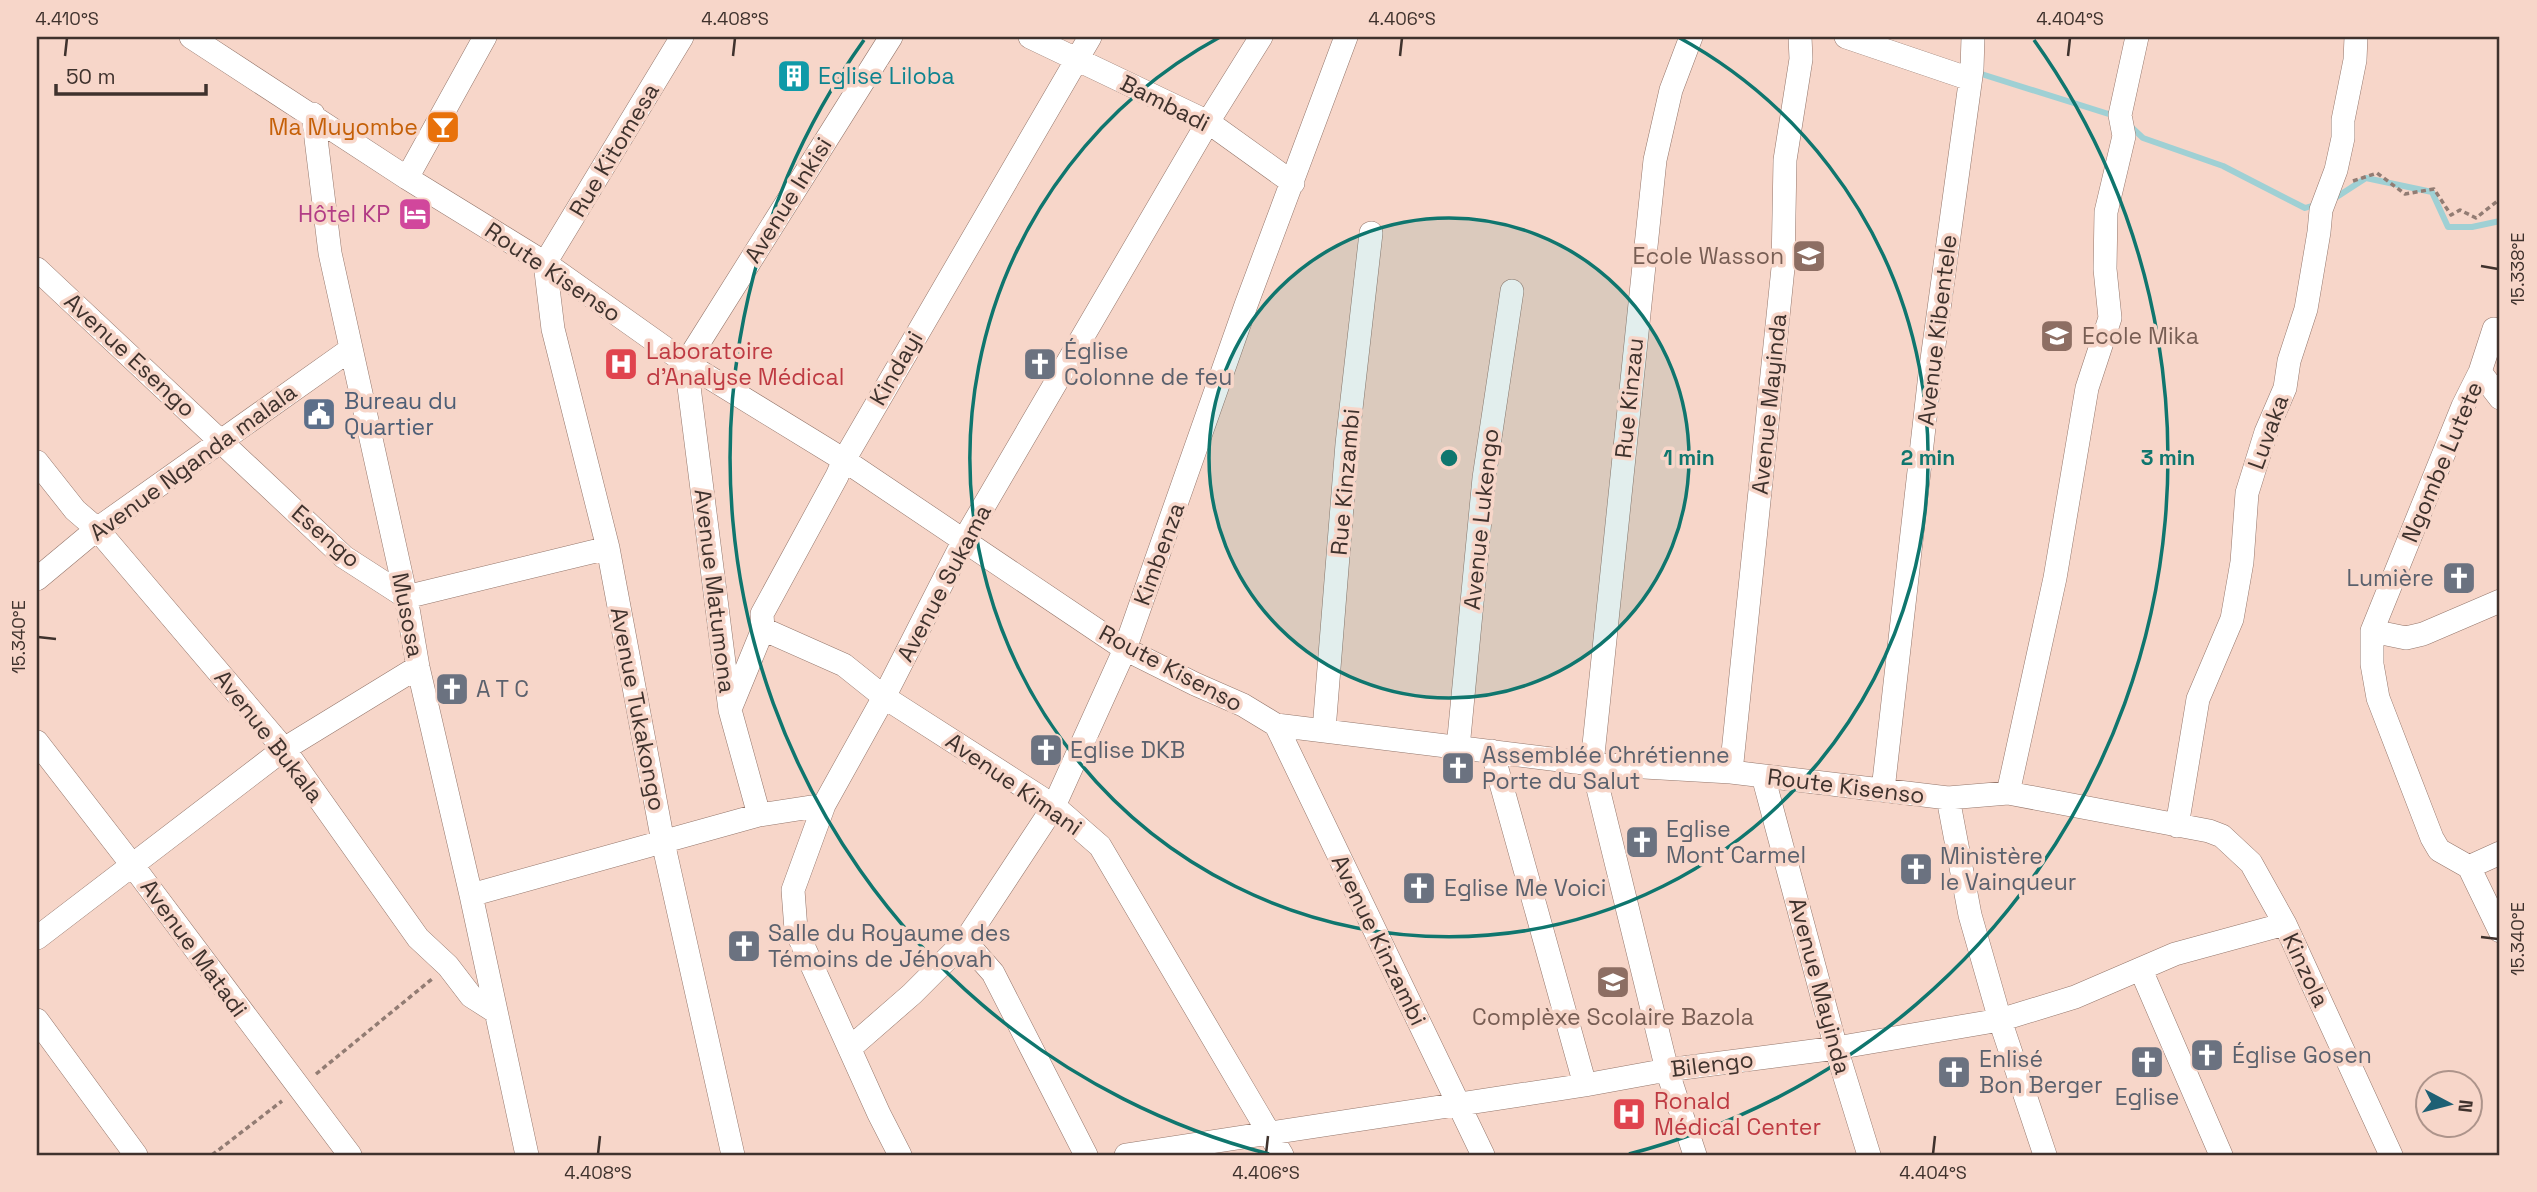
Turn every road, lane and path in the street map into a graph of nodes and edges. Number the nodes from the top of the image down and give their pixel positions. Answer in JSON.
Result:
{"nodes":[{"id":1,"x":191,"y":37,"type":"edge"},
{"id":2,"x":485,"y":37,"type":"edge"},
{"id":3,"x":682,"y":37,"type":"edge"},
{"id":4,"x":891,"y":37,"type":"edge"},
{"id":5,"x":1030,"y":37,"type":"edge"},
{"id":6,"x":1090,"y":37,"type":"edge"},
{"id":7,"x":1261,"y":37,"type":"edge"},
{"id":8,"x":1346,"y":37,"type":"edge"},
{"id":9,"x":1691,"y":37,"type":"edge"},
{"id":10,"x":1800,"y":37,"type":"edge"},
{"id":11,"x":1846,"y":37,"type":"edge"},
{"id":12,"x":1973,"y":37,"type":"edge"},
{"id":13,"x":2137,"y":37,"type":"edge"},
{"id":14,"x":2356,"y":37,"type":"edge"},
{"id":15,"x":1076,"y":58,"type":"junction"},
{"id":16,"x":1970,"y":82,"type":"junction"},
{"id":17,"x":313,"y":114,"type":"junction"},
{"id":18,"x":1208,"y":122,"type":"junction"},
{"id":19,"x":407,"y":178,"type":"junction"},
{"id":20,"x":1293,"y":183,"type":"junction"},
{"id":21,"x":2500,"y":199,"type":"edge"},
{"id":22,"x":2322,"y":210,"type":"junction"},
{"id":23,"x":1371,"y":233,"type":"dead end"},
{"id":24,"x":545,"y":263,"type":"junction"},
{"id":25,"x":37,"y":269,"type":"edge"},
{"id":26,"x":1512,"y":291,"type":"dead end"},
{"id":27,"x":2494,"y":329,"type":"dead end"},
{"id":28,"x":351,"y":349,"type":"junction"},
{"id":29,"x":686,"y":363,"type":"junction"},
{"id":30,"x":2480,"y":372,"type":"junction"},
{"id":31,"x":2500,"y":398,"type":"edge"},
{"id":32,"x":223,"y":441,"type":"junction"},
{"id":33,"x":844,"y":460,"type":"junction"},
{"id":34,"x":37,"y":463,"type":"edge"},
{"id":35,"x":97,"y":529,"type":"junction"},
{"id":36,"x":964,"y":540,"type":"junction"},
{"id":37,"x":608,"y":548,"type":"junction"},
{"id":38,"x":37,"y":579,"type":"edge"},
{"id":39,"x":406,"y":597,"type":"junction"},
{"id":40,"x":2500,"y":601,"type":"edge"},
{"id":41,"x":763,"y":629,"type":"junction"},
{"id":42,"x":2372,"y":631,"type":"junction"},
{"id":43,"x":1125,"y":649,"type":"junction"},
{"id":44,"x":418,"y":667,"type":"junction"},
{"id":45,"x":884,"y":697,"type":"junction"},
{"id":46,"x":730,"y":710,"type":"junction"},
{"id":47,"x":1276,"y":725,"type":"junction"},
{"id":48,"x":1324,"y":730,"type":"junction"},
{"id":49,"x":37,"y":742,"type":"edge"},
{"id":50,"x":1458,"y":748,"type":"junction"},
{"id":51,"x":284,"y":749,"type":"junction"},
{"id":52,"x":1492,"y":751,"type":"junction"},
{"id":53,"x":1592,"y":764,"type":"junction"},
{"id":54,"x":1731,"y":772,"type":"junction"},
{"id":55,"x":1763,"y":776,"type":"junction"},
{"id":56,"x":1883,"y":790,"type":"junction"},
{"id":57,"x":2008,"y":793,"type":"junction"},
{"id":58,"x":1948,"y":798,"type":"junction"},
{"id":59,"x":824,"y":805,"type":"junction"},
{"id":60,"x":1054,"y":806,"type":"junction"},
{"id":61,"x":759,"y":815,"type":"junction"},
{"id":62,"x":2177,"y":826,"type":"junction"},
{"id":63,"x":663,"y":842,"type":"junction"},
{"id":64,"x":2500,"y":853,"type":"edge"},
{"id":65,"x":133,"y":866,"type":"junction"},
{"id":66,"x":2469,"y":867,"type":"junction"},
{"id":67,"x":471,"y":895,"type":"junction"},
{"id":68,"x":2285,"y":924,"type":"junction"},
{"id":69,"x":2500,"y":931,"type":"edge"},
{"id":70,"x":37,"y":938,"type":"edge"},
{"id":71,"x":965,"y":941,"type":"junction"},
{"id":72,"x":448,"y":966,"type":"junction"},
{"id":73,"x":2141,"y":970,"type":"junction"},
{"id":74,"x":496,"y":1012,"type":"junction"},
{"id":75,"x":37,"y":1020,"type":"edge"},
{"id":76,"x":2000,"y":1020,"type":"junction"},
{"id":77,"x":850,"y":1048,"type":"junction"},
{"id":78,"x":1836,"y":1048,"type":"junction"},
{"id":79,"x":1667,"y":1070,"type":"junction"},
{"id":80,"x":1585,"y":1085,"type":"junction"},
{"id":81,"x":298,"y":1088,"type":"junction"},
{"id":82,"x":1458,"y":1104,"type":"junction"},
{"id":83,"x":1269,"y":1133,"type":"junction"},
{"id":84,"x":136,"y":1155,"type":"edge"},
{"id":85,"x":212,"y":1155,"type":"edge"},
{"id":86,"x":350,"y":1155,"type":"edge"},
{"id":87,"x":527,"y":1155,"type":"edge"},
{"id":88,"x":733,"y":1155,"type":"edge"},
{"id":89,"x":900,"y":1155,"type":"edge"},
{"id":90,"x":1086,"y":1155,"type":"edge"},
{"id":91,"x":1126,"y":1155,"type":"edge"},
{"id":92,"x":1282,"y":1155,"type":"edge"},
{"id":93,"x":1483,"y":1155,"type":"edge"},
{"id":94,"x":1695,"y":1155,"type":"edge"},
{"id":95,"x":1869,"y":1155,"type":"edge"},
{"id":96,"x":2045,"y":1155,"type":"edge"},
{"id":97,"x":2221,"y":1155,"type":"edge"},
{"id":98,"x":2391,"y":1155,"type":"edge"}],
"edges":[{"from":1,"to":17,"type":"street","name":"Route Kisenso"},
{"from":2,"to":19,"type":"street"},
{"from":3,"to":24,"type":"street","name":"Rue Kitomesa"},
{"from":4,"to":29,"type":"street","name":"Avenue Inkisi"},
{"from":5,"to":15,"type":"street","name":"Bambadi"},
{"from":6,"to":15,"type":"street","name":"Kindayi"},
{"from":7,"to":18,"type":"street","name":"Avenue Sukama"},
{"from":8,"to":20,"type":"street","name":"Kimbenza"},
{"from":9,"to":53,"type":"street","name":"Rue Kinzau"},
{"from":10,"to":54,"type":"street","name":"Avenue Mayinda"},
{"from":11,"to":16,"type":"street"},
{"from":12,"to":16,"type":"street","name":"Avenue Kibentele"},
{"from":13,"to":57,"type":"street"},
{"from":14,"to":22,"type":"street","name":"Luvaka"},
{"from":15,"to":18,"type":"street","name":"Bambadi"},
{"from":15,"to":33,"type":"street","name":"Kindayi"},
{"from":16,"to":56,"type":"street","name":"Avenue Kibentele"},
{"from":17,"to":19,"type":"street","name":"Route Kisenso"},
{"from":17,"to":28,"type":"street","name":"Musosa"},
{"from":18,"to":20,"type":"street","name":"Bambadi"},
{"from":18,"to":36,"type":"street","name":"Avenue Sukama"},
{"from":19,"to":24,"type":"street","name":"Route Kisenso"},
{"from":20,"to":43,"type":"street","name":"Kimbenza"},
{"from":21,"to":22,"type":"path"},
{"from":22,"to":62,"type":"street","name":"Luvaka"},
{"from":23,"to":48,"type":"street","name":"Rue Kinzambi"},
{"from":24,"to":29,"type":"street","name":"Route Kisenso"},
{"from":24,"to":37,"type":"street","name":"Avenue Tukakongo"},
{"from":25,"to":32,"type":"street","name":"Avenue Esengo"},
{"from":26,"to":50,"type":"street","name":"Avenue Lukengo"},
{"from":27,"to":30,"type":"street","name":"Ngombe Lutete"},
{"from":28,"to":32,"type":"street","name":"Avenue Nganda malala"},
{"from":28,"to":39,"type":"street","name":"Musosa"},
{"from":29,"to":33,"type":"street","name":"Route Kisenso"},
{"from":29,"to":46,"type":"street","name":"Avenue Matumona"},
{"from":30,"to":31,"type":"street"},
{"from":30,"to":42,"type":"street","name":"Ngombe Lutete"},
{"from":32,"to":35,"type":"street","name":"Avenue Nganda malala"},
{"from":32,"to":39,"type":"street","name":"Esengo"},
{"from":33,"to":36,"type":"street","name":"Route Kisenso"},
{"from":33,"to":41,"type":"street","name":"Kindayi"},
{"from":34,"to":35,"type":"street","name":"Avenue Bukala"},
{"from":35,"to":38,"type":"street","name":"Avenue Nganda malala"},
{"from":35,"to":51,"type":"street","name":"Avenue Bukala"},
{"from":36,"to":43,"type":"street","name":"Route Kisenso"},
{"from":36,"to":45,"type":"street","name":"Avenue Sukama"},
{"from":37,"to":39,"type":"street"},
{"from":37,"to":63,"type":"street","name":"Avenue Tukakongo"},
{"from":39,"to":44,"type":"street","name":"Musosa"},
{"from":40,"to":42,"type":"street"},
{"from":41,"to":45,"type":"street","name":"Avenue Kimani"},
{"from":41,"to":46,"type":"street","name":"Kindayi"},
{"from":42,"to":66,"type":"street","name":"Ngombe Lutete"},
{"from":43,"to":47,"type":"street","name":"Route Kisenso"},
{"from":43,"to":60,"type":"street","name":"Kimbenza"},
{"from":44,"to":51,"type":"street"},
{"from":44,"to":67,"type":"street","name":"Musosa"},
{"from":45,"to":59,"type":"street","name":"Avenue Sukama"},
{"from":45,"to":60,"type":"street","name":"Avenue Kimani"},
{"from":46,"to":61,"type":"street","name":"Avenue Matumona"},
{"from":47,"to":48,"type":"street","name":"Route Kisenso"},
{"from":47,"to":82,"type":"street","name":"Avenue Kinzambi"},
{"from":48,"to":50,"type":"street","name":"Route Kisenso"},
{"from":49,"to":65,"type":"street","name":"Avenue Matadi"},
{"from":50,"to":52,"type":"street","name":"Route Kisenso"},
{"from":51,"to":65,"type":"street"},
{"from":51,"to":72,"type":"street","name":"Avenue Bukala"},
{"from":52,"to":53,"type":"street","name":"Route Kisenso"},
{"from":52,"to":80,"type":"street"},
{"from":53,"to":54,"type":"street","name":"Route Kisenso"},
{"from":53,"to":79,"type":"street","name":"Rue Kinzau"},
{"from":54,"to":55,"type":"street","name":"Route Kisenso"},
{"from":55,"to":56,"type":"street","name":"Route Kisenso"},
{"from":55,"to":78,"type":"street","name":"Avenue Mayinda"},
{"from":56,"to":58,"type":"street","name":"Route Kisenso"},
{"from":57,"to":58,"type":"street","name":"Kinzola"},
{"from":57,"to":62,"type":"street","name":"Kinzola"},
{"from":58,"to":76,"type":"street","name":"Route Kisenso"},
{"from":59,"to":61,"type":"street"},
{"from":59,"to":77,"type":"street","name":"Avenue Sukama"},
{"from":60,"to":71,"type":"street","name":"Kimbenza"},
{"from":60,"to":83,"type":"street","name":"Avenue Kimani"},
{"from":61,"to":63,"type":"street"},
{"from":62,"to":68,"type":"street","name":"Kinzola"},
{"from":63,"to":67,"type":"street"},
{"from":63,"to":88,"type":"street","name":"Avenue Tukakongo"},
{"from":64,"to":66,"type":"street"},
{"from":65,"to":70,"type":"street"},
{"from":65,"to":81,"type":"street","name":"Avenue Matadi"},
{"from":66,"to":69,"type":"street"},
{"from":67,"to":74,"type":"street","name":"Musosa"},
{"from":68,"to":73,"type":"street","name":"Bilengo"},
{"from":68,"to":98,"type":"street","name":"Kinzola"},
{"from":71,"to":77,"type":"street","name":"Kimbenza"},
{"from":71,"to":90,"type":"street"},
{"from":72,"to":74,"type":"street","name":"Avenue Bukala"},
{"from":72,"to":81,"type":"path"},
{"from":73,"to":76,"type":"street","name":"Bilengo"},
{"from":73,"to":97,"type":"street"},
{"from":74,"to":87,"type":"street","name":"Musosa"},
{"from":75,"to":84,"type":"street"},
{"from":76,"to":78,"type":"street","name":"Bilengo"},
{"from":76,"to":96,"type":"street","name":"Route Kisenso"},
{"from":77,"to":89,"type":"street","name":"Avenue Sukama"},
{"from":78,"to":79,"type":"street","name":"Bilengo"},
{"from":78,"to":95,"type":"street","name":"Avenue Mayinda"},
{"from":79,"to":80,"type":"street","name":"Bilengo"},
{"from":79,"to":94,"type":"street","name":"Rue Kinzau"},
{"from":80,"to":82,"type":"street","name":"Bilengo"},
{"from":81,"to":85,"type":"path"},
{"from":81,"to":86,"type":"street","name":"Avenue Matadi"},
{"from":82,"to":83,"type":"street","name":"Bilengo"},
{"from":82,"to":93,"type":"street","name":"Avenue Kinzambi"},
{"from":83,"to":91,"type":"street","name":"Bilengo"},
{"from":83,"to":92,"type":"street","name":"Avenue Kimani"}]}
